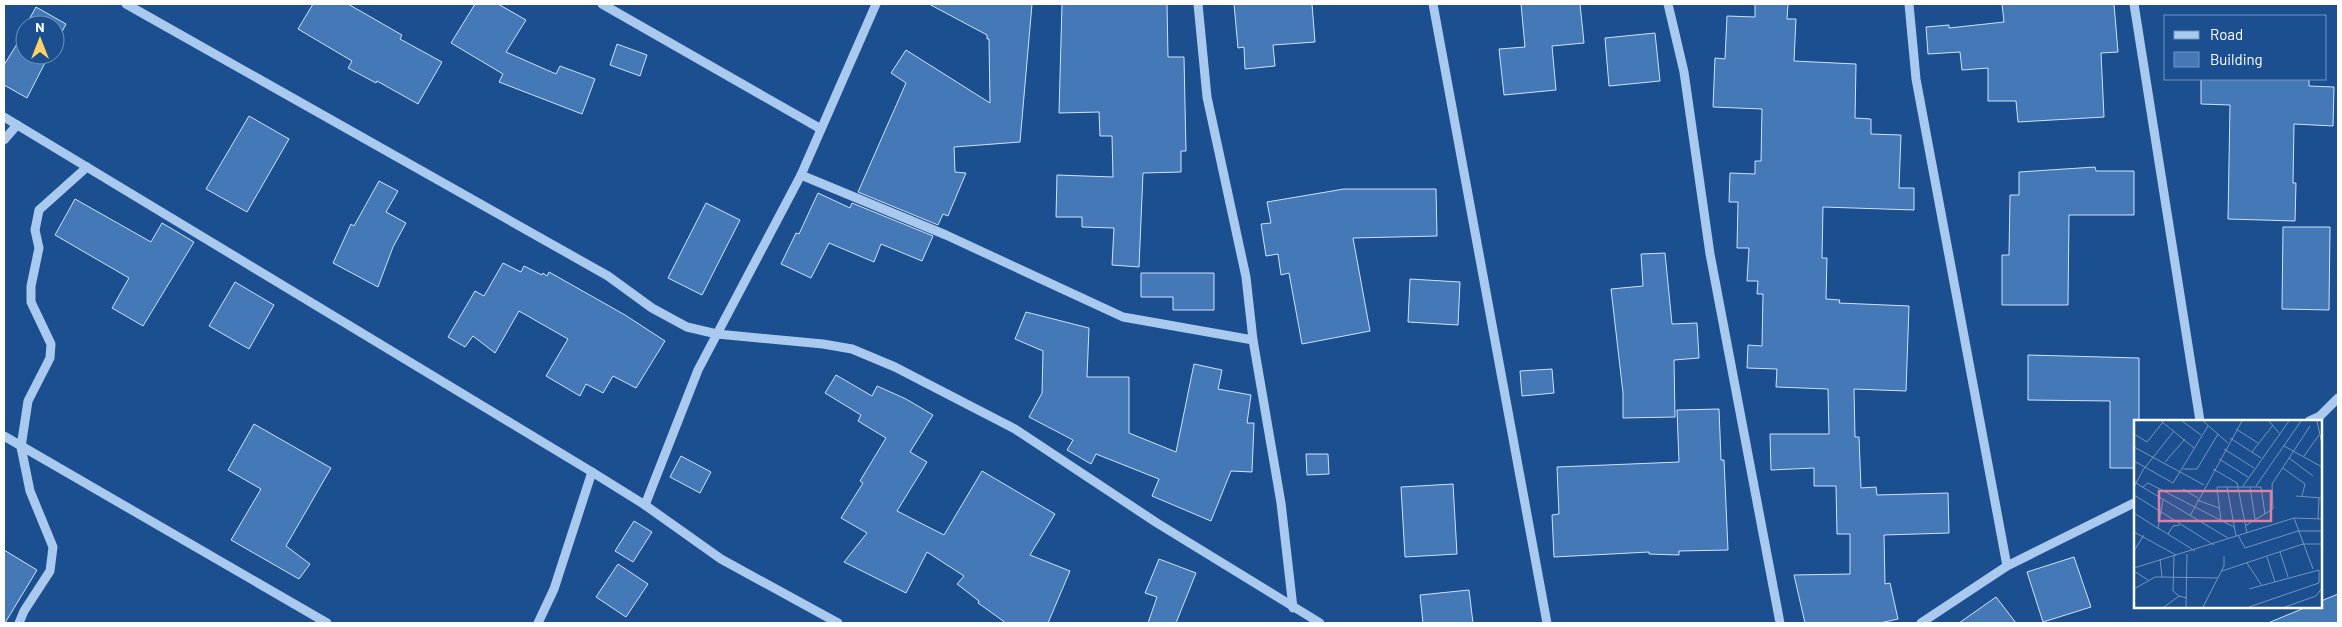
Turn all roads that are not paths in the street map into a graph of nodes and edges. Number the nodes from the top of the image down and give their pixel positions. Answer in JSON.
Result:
{"nodes":[{"id":1,"x":126,"y":4,"type":"edge"},
{"id":2,"x":602,"y":4,"type":"edge"},
{"id":3,"x":876,"y":4,"type":"edge"},
{"id":4,"x":1198,"y":4,"type":"edge"},
{"id":5,"x":1433,"y":4,"type":"edge"},
{"id":6,"x":1668,"y":4,"type":"edge"},
{"id":7,"x":1909,"y":4,"type":"edge"},
{"id":8,"x":2134,"y":4,"type":"edge"},
{"id":9,"x":4,"y":116,"type":"edge"},
{"id":10,"x":17,"y":125,"type":"junction"},
{"id":11,"x":821,"y":129,"type":"junction"},
{"id":12,"x":4,"y":140,"type":"edge"},
{"id":13,"x":87,"y":166,"type":"junction"},
{"id":14,"x":801,"y":175,"type":"junction"},
{"id":15,"x":717,"y":334,"type":"junction"},
{"id":16,"x":1252,"y":340,"type":"junction"},
{"id":17,"x":2338,"y":398,"type":"edge"},
{"id":18,"x":2200,"y":420,"type":"edge"},
{"id":19,"x":2311,"y":420,"type":"edge"},
{"id":20,"x":4,"y":436,"type":"edge"},
{"id":21,"x":21,"y":447,"type":"junction"},
{"id":22,"x":592,"y":472,"type":"junction"},
{"id":23,"x":2134,"y":503,"type":"edge"},
{"id":24,"x":645,"y":505,"type":"junction"},
{"id":25,"x":2007,"y":566,"type":"junction"},
{"id":26,"x":1293,"y":608,"type":"junction"},
{"id":27,"x":19,"y":623,"type":"edge"},
{"id":28,"x":327,"y":623,"type":"edge"},
{"id":29,"x":538,"y":623,"type":"edge"},
{"id":30,"x":838,"y":623,"type":"edge"},
{"id":31,"x":1320,"y":623,"type":"edge"},
{"id":32,"x":1547,"y":623,"type":"edge"},
{"id":33,"x":1780,"y":623,"type":"edge"},
{"id":34,"x":1921,"y":623,"type":"edge"}],
"edges":[{"from":1,"to":15,"type":"street"},
{"from":2,"to":11,"type":"street"},
{"from":3,"to":11,"type":"street"},
{"from":4,"to":16,"type":"street"},
{"from":5,"to":32,"type":"street"},
{"from":6,"to":33,"type":"street"},
{"from":7,"to":25,"type":"street"},
{"from":8,"to":18,"type":"street"},
{"from":9,"to":10,"type":"street"},
{"from":10,"to":12,"type":"street"},
{"from":10,"to":13,"type":"street"},
{"from":11,"to":14,"type":"street"},
{"from":13,"to":21,"type":"street"},
{"from":13,"to":22,"type":"street"},
{"from":14,"to":15,"type":"street"},
{"from":14,"to":16,"type":"street"},
{"from":15,"to":24,"type":"street"},
{"from":15,"to":26,"type":"street"},
{"from":16,"to":26,"type":"street"},
{"from":17,"to":19,"type":"street"},
{"from":20,"to":21,"type":"street"},
{"from":21,"to":27,"type":"street"},
{"from":21,"to":28,"type":"street"},
{"from":22,"to":24,"type":"street"},
{"from":22,"to":29,"type":"street"},
{"from":23,"to":25,"type":"street"},
{"from":24,"to":30,"type":"street"},
{"from":25,"to":34,"type":"street"},
{"from":26,"to":31,"type":"street"}]}
